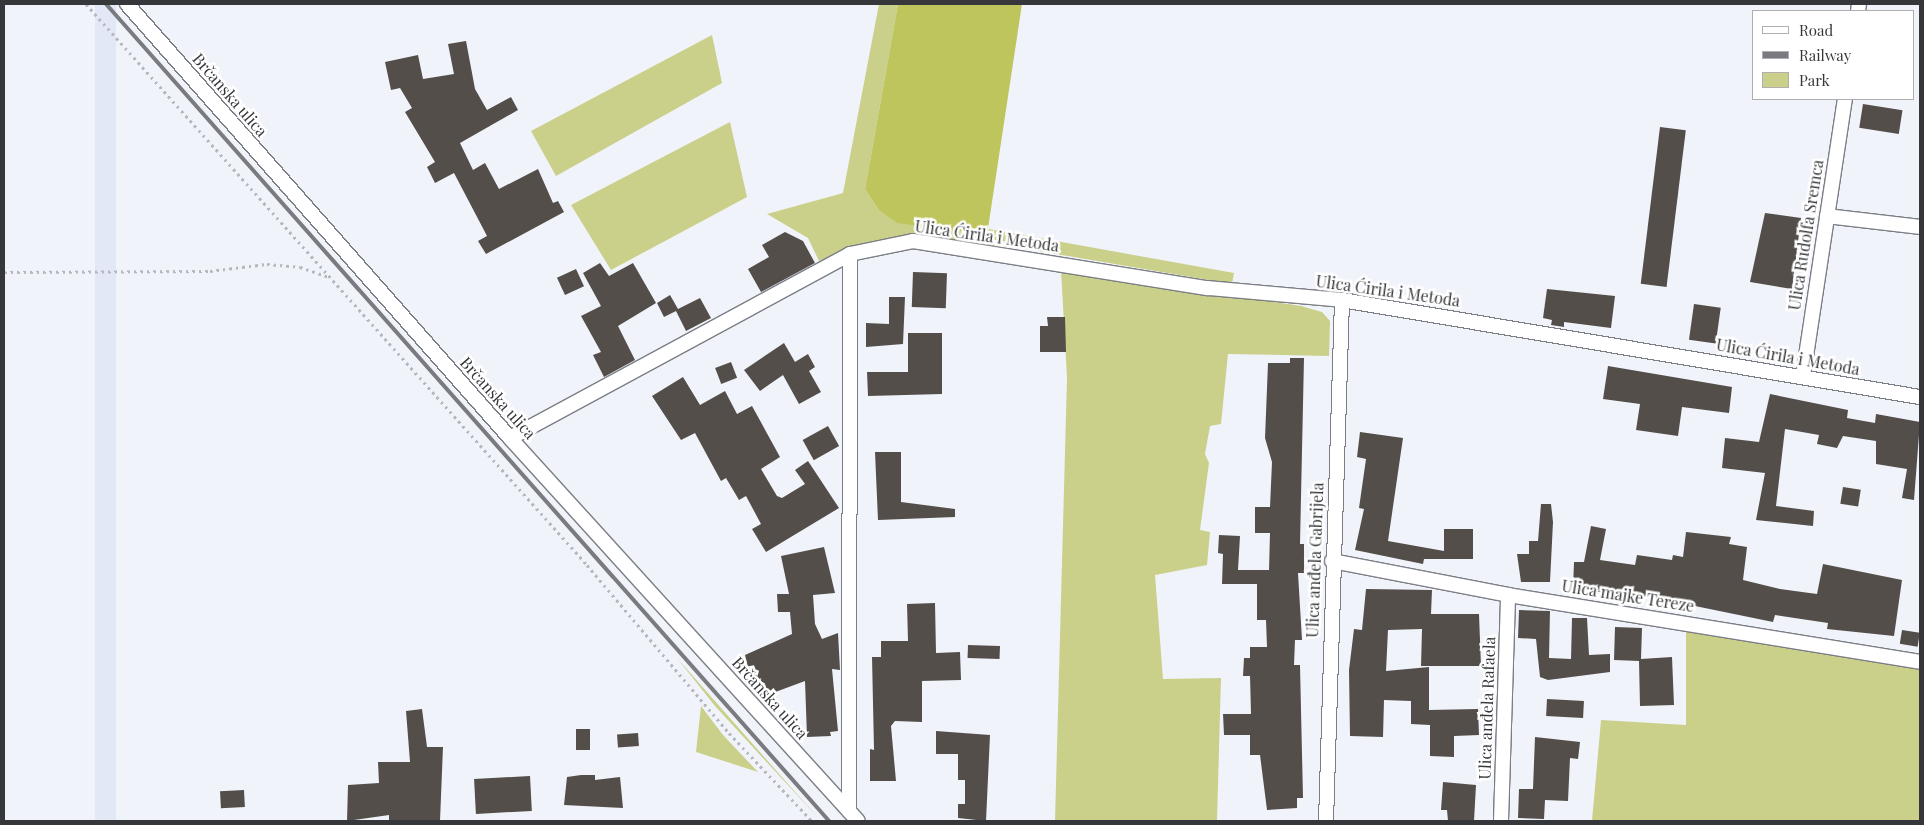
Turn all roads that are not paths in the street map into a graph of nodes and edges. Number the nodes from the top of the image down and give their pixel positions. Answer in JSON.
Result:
{"nodes":[{"id":1,"x":127,"y":4,"type":"edge"},
{"id":2,"x":1844,"y":100,"type":"edge"},
{"id":3,"x":1827,"y":216,"type":"junction"},
{"id":4,"x":1920,"y":227,"type":"edge"},
{"id":5,"x":850,"y":254,"type":"junction"},
{"id":6,"x":1342,"y":300,"type":"junction"},
{"id":7,"x":1802,"y":376,"type":"junction"},
{"id":8,"x":1920,"y":397,"type":"edge"},
{"id":9,"x":510,"y":438,"type":"junction"},
{"id":10,"x":1332,"y":561,"type":"junction"},
{"id":11,"x":1508,"y":595,"type":"junction"},
{"id":12,"x":1920,"y":662,"type":"edge"},
{"id":13,"x":854,"y":816,"type":"edge"},
{"id":14,"x":1326,"y":821,"type":"edge"},
{"id":15,"x":1501,"y":821,"type":"edge"}],
"edges":[{"from":1,"to":9,"type":"street","name":"Brčanska ulica"},
{"from":2,"to":3,"type":"street","name":"Ulica Rudolfa Sremca"},
{"from":3,"to":4,"type":"street"},
{"from":3,"to":7,"type":"street","name":"Ulica Rudolfa Sremca"},
{"from":5,"to":6,"type":"street","name":"Ulica Ćirila i Metoda"},
{"from":5,"to":9,"type":"street","name":"Ulica Ćirila i Metoda"},
{"from":5,"to":13,"type":"street","name":"Brčanska ulica"},
{"from":6,"to":7,"type":"street","name":"Ulica Ćirila i Metoda"},
{"from":6,"to":10,"type":"street","name":"Ulica anđela Gabrijela"},
{"from":7,"to":8,"type":"street","name":"Ulica Ćirila i Metoda"},
{"from":9,"to":13,"type":"street","name":"Brčanska ulica"},
{"from":10,"to":11,"type":"street","name":"Ulica majke Tereze"},
{"from":10,"to":14,"type":"street","name":"Ulica anđela Gabrijela"},
{"from":11,"to":12,"type":"street","name":"Ulica majke Tereze"},
{"from":11,"to":15,"type":"street","name":"Ulica anđela Rafaela"}]}
